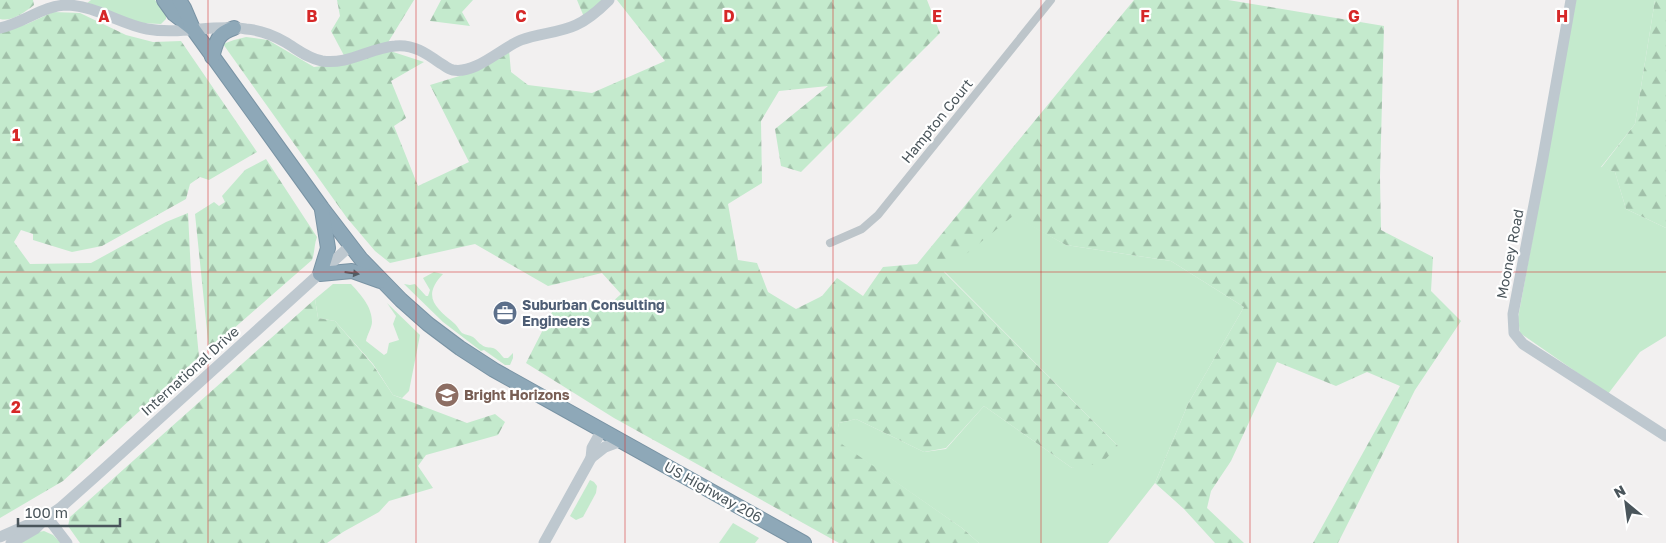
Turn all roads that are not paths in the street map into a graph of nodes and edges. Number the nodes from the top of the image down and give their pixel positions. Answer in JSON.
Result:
{"nodes":[{"id":1,"x":164,"y":0,"type":"edge"},
{"id":2,"x":179,"y":0,"type":"edge"},
{"id":3,"x":609,"y":0,"type":"edge"},
{"id":4,"x":1051,"y":0,"type":"edge"},
{"id":5,"x":1571,"y":0,"type":"edge"},
{"id":6,"x":0,"y":28,"type":"edge"},
{"id":7,"x":234,"y":28,"type":"junction"},
{"id":8,"x":193,"y":29,"type":"junction"},
{"id":9,"x":212,"y":57,"type":"junction"},
{"id":10,"x":322,"y":208,"type":"junction"},
{"id":11,"x":830,"y":243,"type":"dead end"},
{"id":12,"x":350,"y":246,"type":"junction"},
{"id":13,"x":320,"y":274,"type":"junction"},
{"id":14,"x":383,"y":282,"type":"junction"},
{"id":15,"x":602,"y":430,"type":"junction"},
{"id":16,"x":1666,"y":436,"type":"edge"},
{"id":17,"x":622,"y":442,"type":"junction"},
{"id":18,"x":591,"y":458,"type":"junction"},
{"id":19,"x":47,"y":517,"type":"junction"},
{"id":20,"x":0,"y":537,"type":"edge"},
{"id":21,"x":11,"y":543,"type":"edge"},
{"id":22,"x":67,"y":543,"type":"edge"},
{"id":23,"x":544,"y":543,"type":"edge"},
{"id":24,"x":804,"y":543,"type":"edge"}],
"edges":[{"from":1,"to":8,"type":"highway"},
{"from":2,"to":8,"type":"highway"},
{"from":3,"to":7,"type":"street"},
{"from":4,"to":11,"type":"street","name":"Hampton Court"},
{"from":5,"to":16,"type":"street","name":"Mooney Road"},
{"from":6,"to":8,"type":"street"},
{"from":7,"to":8,"type":"street"},
{"from":7,"to":9,"type":"highway"},
{"from":8,"to":9,"type":"highway","name":"US Highway 206"},
{"from":9,"to":10,"type":"highway","name":"US Highway 206"},
{"from":10,"to":12,"type":"highway","name":"US Highway 206"},
{"from":10,"to":13,"type":"highway"},
{"from":12,"to":13,"type":"street","name":"International Drive"},
{"from":12,"to":14,"type":"highway","name":"US Highway 206"},
{"from":13,"to":14,"type":"highway","one_way":true},
{"from":13,"to":19,"type":"street","name":"International Drive"},
{"from":14,"to":15,"type":"highway","name":"US Highway 206"},
{"from":15,"to":17,"type":"highway","name":"US Highway 206"},
{"from":15,"to":18,"type":"street"},
{"from":17,"to":18,"type":"street"},
{"from":17,"to":24,"type":"highway","name":"US Highway 206"},
{"from":18,"to":23,"type":"street"},
{"from":19,"to":20,"type":"street","name":"International Drive"},
{"from":19,"to":21,"type":"street","name":"International Drive"},
{"from":19,"to":22,"type":"street"}]}
